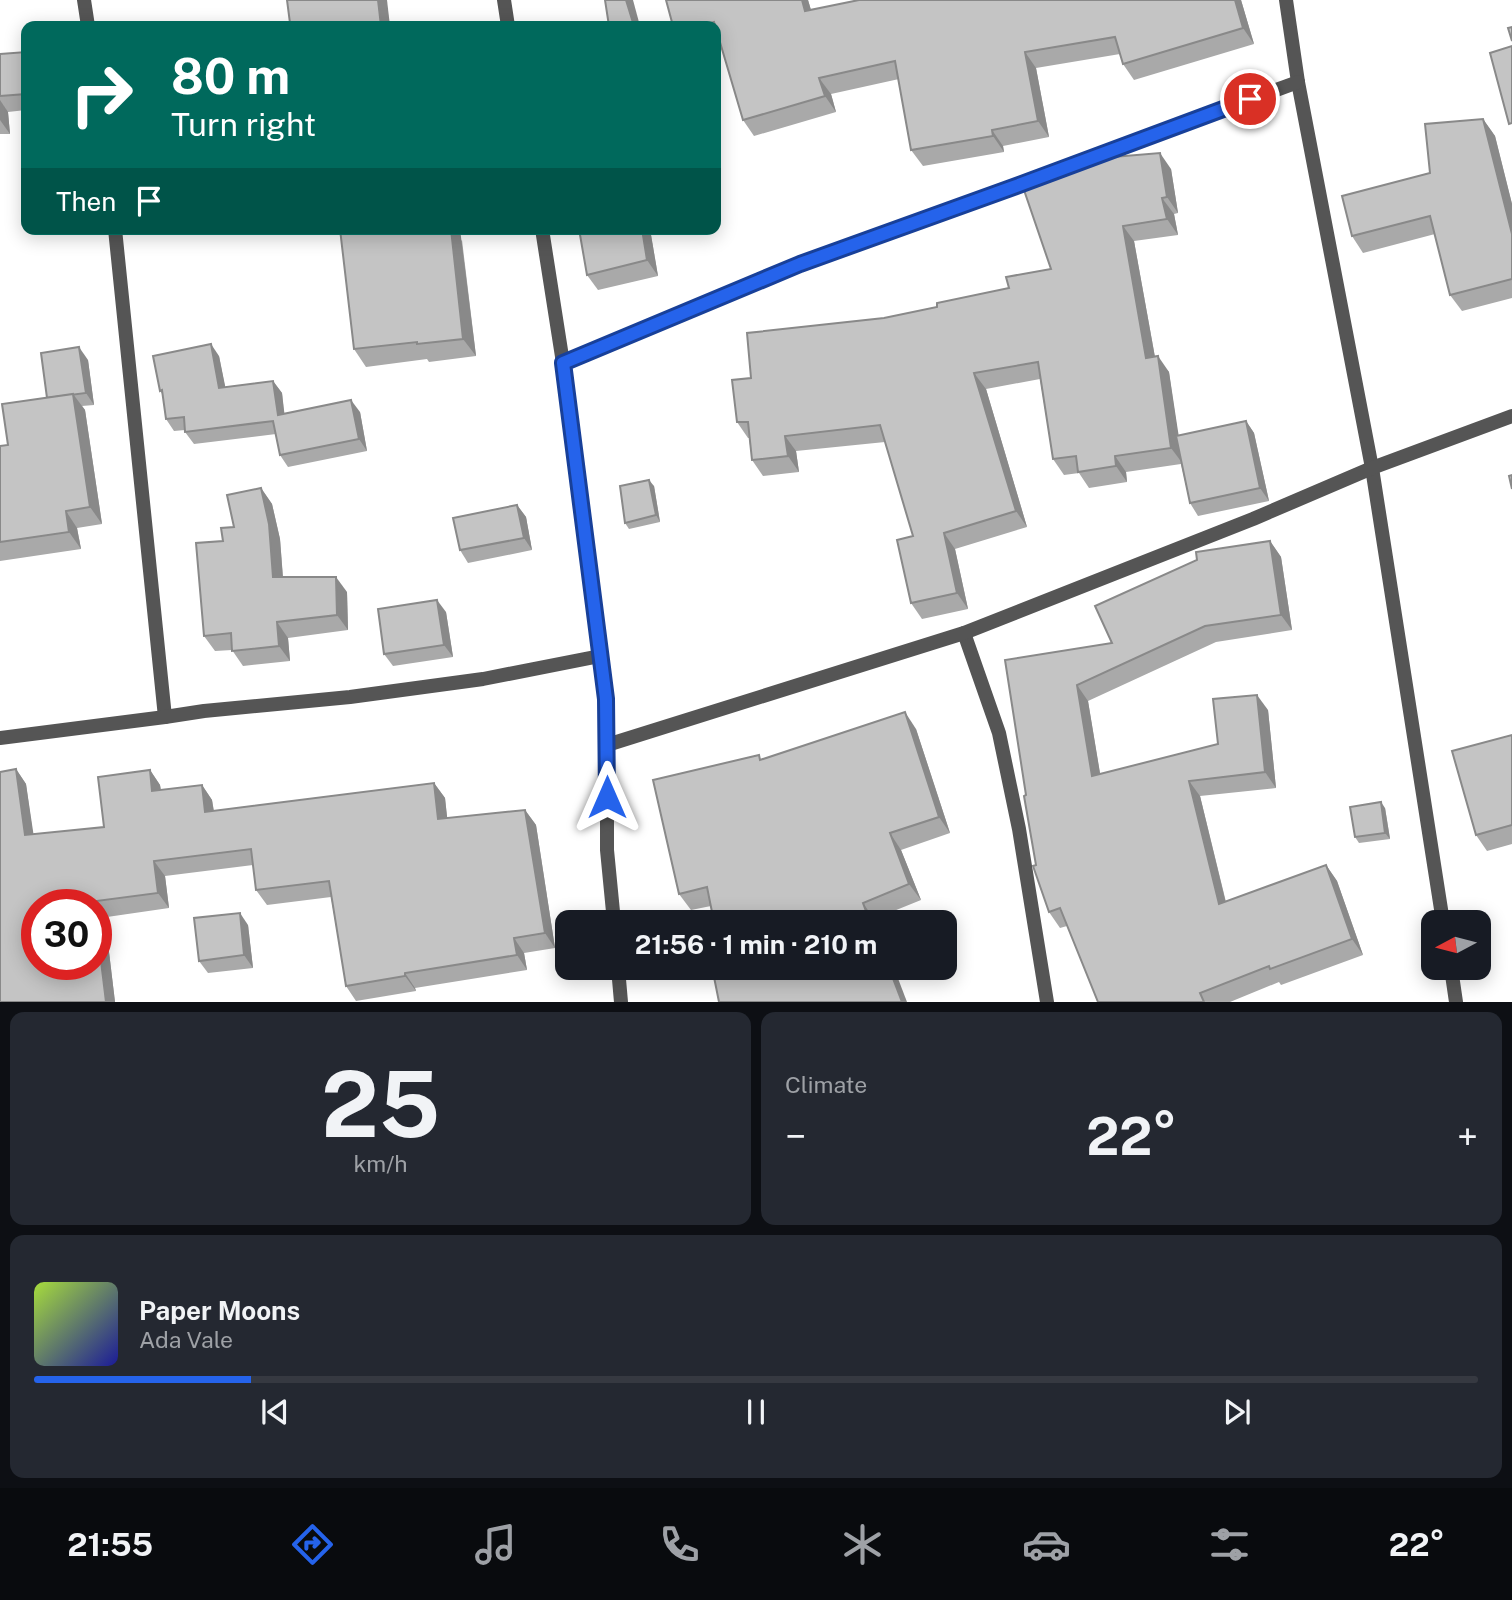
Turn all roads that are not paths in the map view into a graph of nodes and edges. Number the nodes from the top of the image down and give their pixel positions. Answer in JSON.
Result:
{"nodes":[{"id":1,"x":84,"y":0,"type":"edge"},
{"id":2,"x":503,"y":0,"type":"edge"},
{"id":3,"x":1286,"y":0,"type":"edge"},
{"id":4,"x":87,"y":21,"type":"edge"},
{"id":5,"x":507,"y":21,"type":"edge"},
{"id":6,"x":1298,"y":82,"type":"junction"},
{"id":7,"x":116,"y":235,"type":"edge"},
{"id":8,"x":543,"y":235,"type":"edge"},
{"id":9,"x":563,"y":363,"type":"junction"},
{"id":10,"x":1512,"y":416,"type":"edge"},
{"id":11,"x":1372,"y":468,"type":"junction"},
{"id":12,"x":964,"y":633,"type":"junction"},
{"id":13,"x":600,"y":656,"type":"junction"},
{"id":14,"x":165,"y":718,"type":"junction"},
{"id":15,"x":0,"y":738,"type":"edge"},
{"id":16,"x":607,"y":745,"type":"junction"},
{"id":17,"x":613,"y":910,"type":"edge"},
{"id":18,"x":1441,"y":910,"type":"edge"},
{"id":19,"x":619,"y":980,"type":"edge"},
{"id":20,"x":1453,"y":980,"type":"edge"},
{"id":21,"x":621,"y":1002,"type":"edge"},
{"id":22,"x":1047,"y":1002,"type":"edge"},
{"id":23,"x":1456,"y":1002,"type":"edge"}],
"edges":[{"from":1,"to":4,"type":"street"},
{"from":2,"to":5,"type":"street"},
{"from":3,"to":6,"type":"street"},
{"from":6,"to":9,"type":"street"},
{"from":6,"to":11,"type":"street"},
{"from":7,"to":14,"type":"street"},
{"from":8,"to":9,"type":"street"},
{"from":9,"to":13,"type":"street"},
{"from":10,"to":11,"type":"street"},
{"from":11,"to":12,"type":"street"},
{"from":11,"to":18,"type":"street"},
{"from":12,"to":16,"type":"street"},
{"from":12,"to":22,"type":"street"},
{"from":13,"to":14,"type":"street"},
{"from":13,"to":16,"type":"street"},
{"from":14,"to":15,"type":"street"},
{"from":16,"to":17,"type":"street"},
{"from":19,"to":21,"type":"street"},
{"from":20,"to":23,"type":"street"}]}
